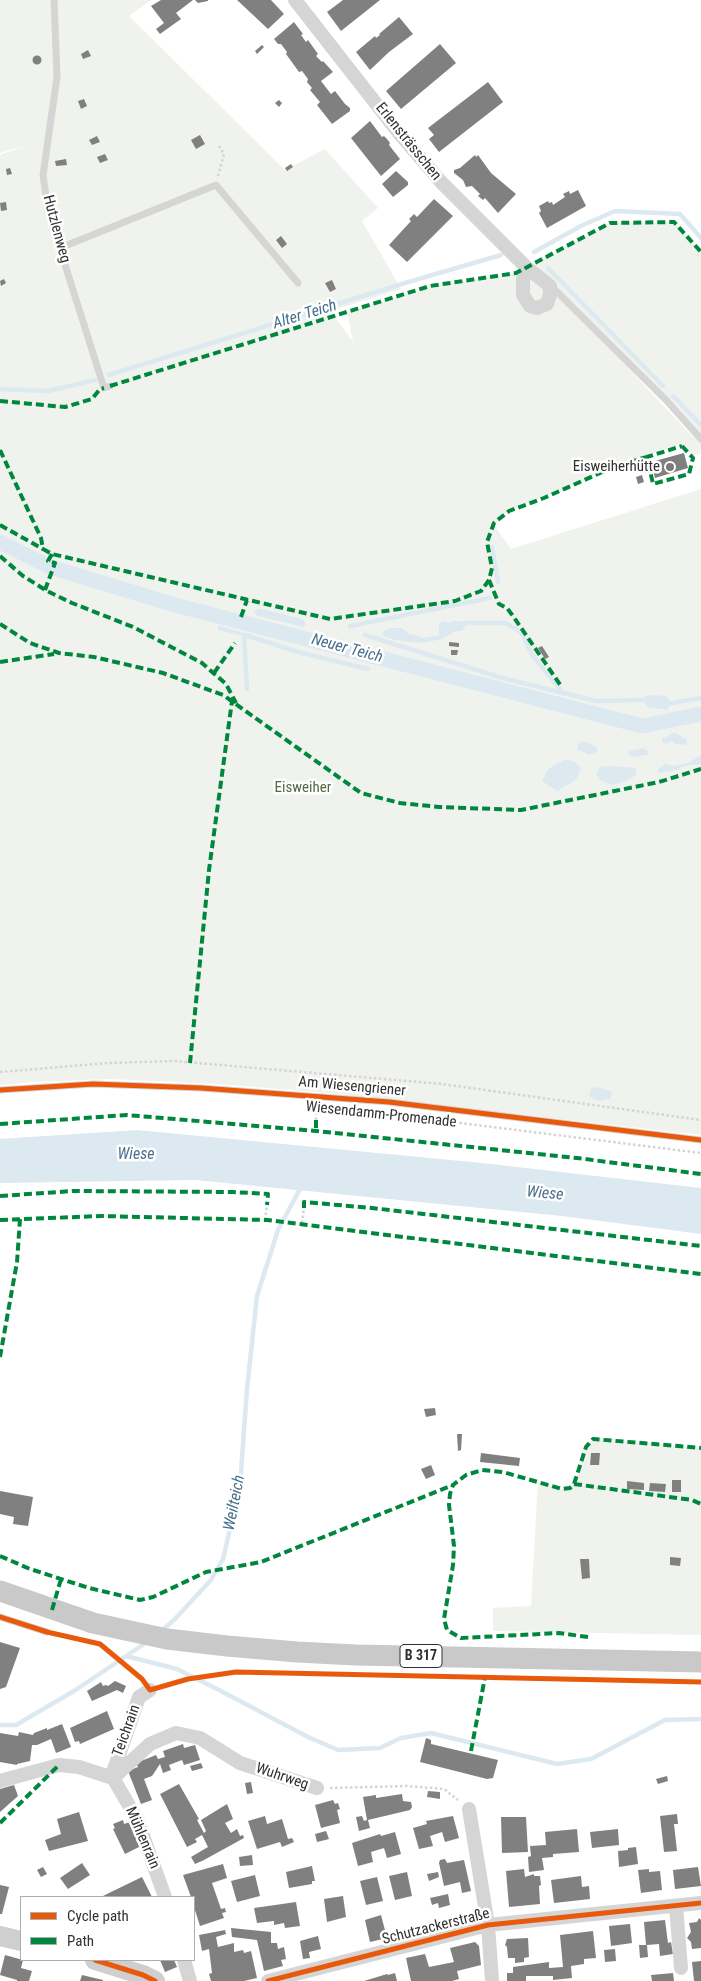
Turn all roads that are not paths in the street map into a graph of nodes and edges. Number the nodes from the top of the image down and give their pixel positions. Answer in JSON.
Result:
{"nodes":[{"id":1,"x":54,"y":0,"type":"edge"},
{"id":2,"x":301,"y":2,"type":"edge"},
{"id":3,"x":60,"y":248,"type":"junction"},
{"id":4,"x":527,"y":268,"type":"junction"},
{"id":5,"x":298,"y":283,"type":"dead end"},
{"id":6,"x":550,"y":286,"type":"junction"},
{"id":7,"x":110,"y":386,"type":"dead end"},
{"id":8,"x":701,"y":439,"type":"edge"},
{"id":9,"x":0,"y":1090,"type":"edge"},
{"id":10,"x":701,"y":1140,"type":"edge"},
{"id":11,"x":0,"y":1591,"type":"edge"},
{"id":12,"x":0,"y":1617,"type":"edge"},
{"id":13,"x":47,"y":1632,"type":"dead end"},
{"id":14,"x":701,"y":1662,"type":"edge"},
{"id":15,"x":150,"y":1690,"type":"dead end"},
{"id":16,"x":112,"y":1778,"type":"junction"},
{"id":17,"x":0,"y":1781,"type":"edge"},
{"id":18,"x":317,"y":1788,"type":"road end"},
{"id":19,"x":469,"y":1809,"type":"road end"},
{"id":20,"x":165,"y":1896,"type":"edge"},
{"id":21,"x":701,"y":1903,"type":"edge"},
{"id":22,"x":676,"y":1906,"type":"junction"},
{"id":23,"x":488,"y":1925,"type":"junction"},
{"id":24,"x":0,"y":1936,"type":"edge"},
{"id":25,"x":20,"y":1942,"type":"edge"},
{"id":26,"x":98,"y":1961,"type":"edge"},
{"id":27,"x":184,"y":1961,"type":"edge"},
{"id":28,"x":681,"y":1968,"type":"dead end"},
{"id":29,"x":155,"y":1981,"type":"edge"},
{"id":30,"x":190,"y":1981,"type":"edge"},
{"id":31,"x":268,"y":1981,"type":"edge"},
{"id":32,"x":492,"y":1981,"type":"edge"}],
"edges":[{"from":1,"to":3,"type":"lane","name":"Hutzlenweg"},
{"from":2,"to":4,"type":"street","name":"Erlensträsschen"},
{"from":3,"to":5,"type":"lane"},
{"from":3,"to":7,"type":"lane","name":"Hutzlenweg"},
{"from":4,"to":6,"type":"street","name":"Erlensträsschen"},
{"from":4,"to":6,"type":"street"},
{"from":6,"to":8,"type":"lane","name":"Erlensträsschen"},
{"from":9,"to":10,"type":"lane","name":"Am Wiesengriener"},
{"from":11,"to":14,"type":"main road","number":"B 317"},
{"from":12,"to":13,"type":"lane"},
{"from":15,"to":16,"type":"street","name":"Teichrain"},
{"from":16,"to":17,"type":"street"},
{"from":16,"to":18,"type":"street","name":"Wuhrweg"},
{"from":16,"to":20,"type":"street","name":"Mühlenrain"},
{"from":19,"to":23,"type":"street"},
{"from":21,"to":22,"type":"street","name":"Schutzackerstraße"},
{"from":22,"to":23,"type":"street","name":"Schutzackerstraße"},
{"from":22,"to":28,"type":"street"},
{"from":23,"to":31,"type":"street","name":"Schutzackerstraße"},
{"from":23,"to":32,"type":"street"},
{"from":24,"to":25,"type":"street"},
{"from":26,"to":29,"type":"street"},
{"from":27,"to":30,"type":"street"}]}
